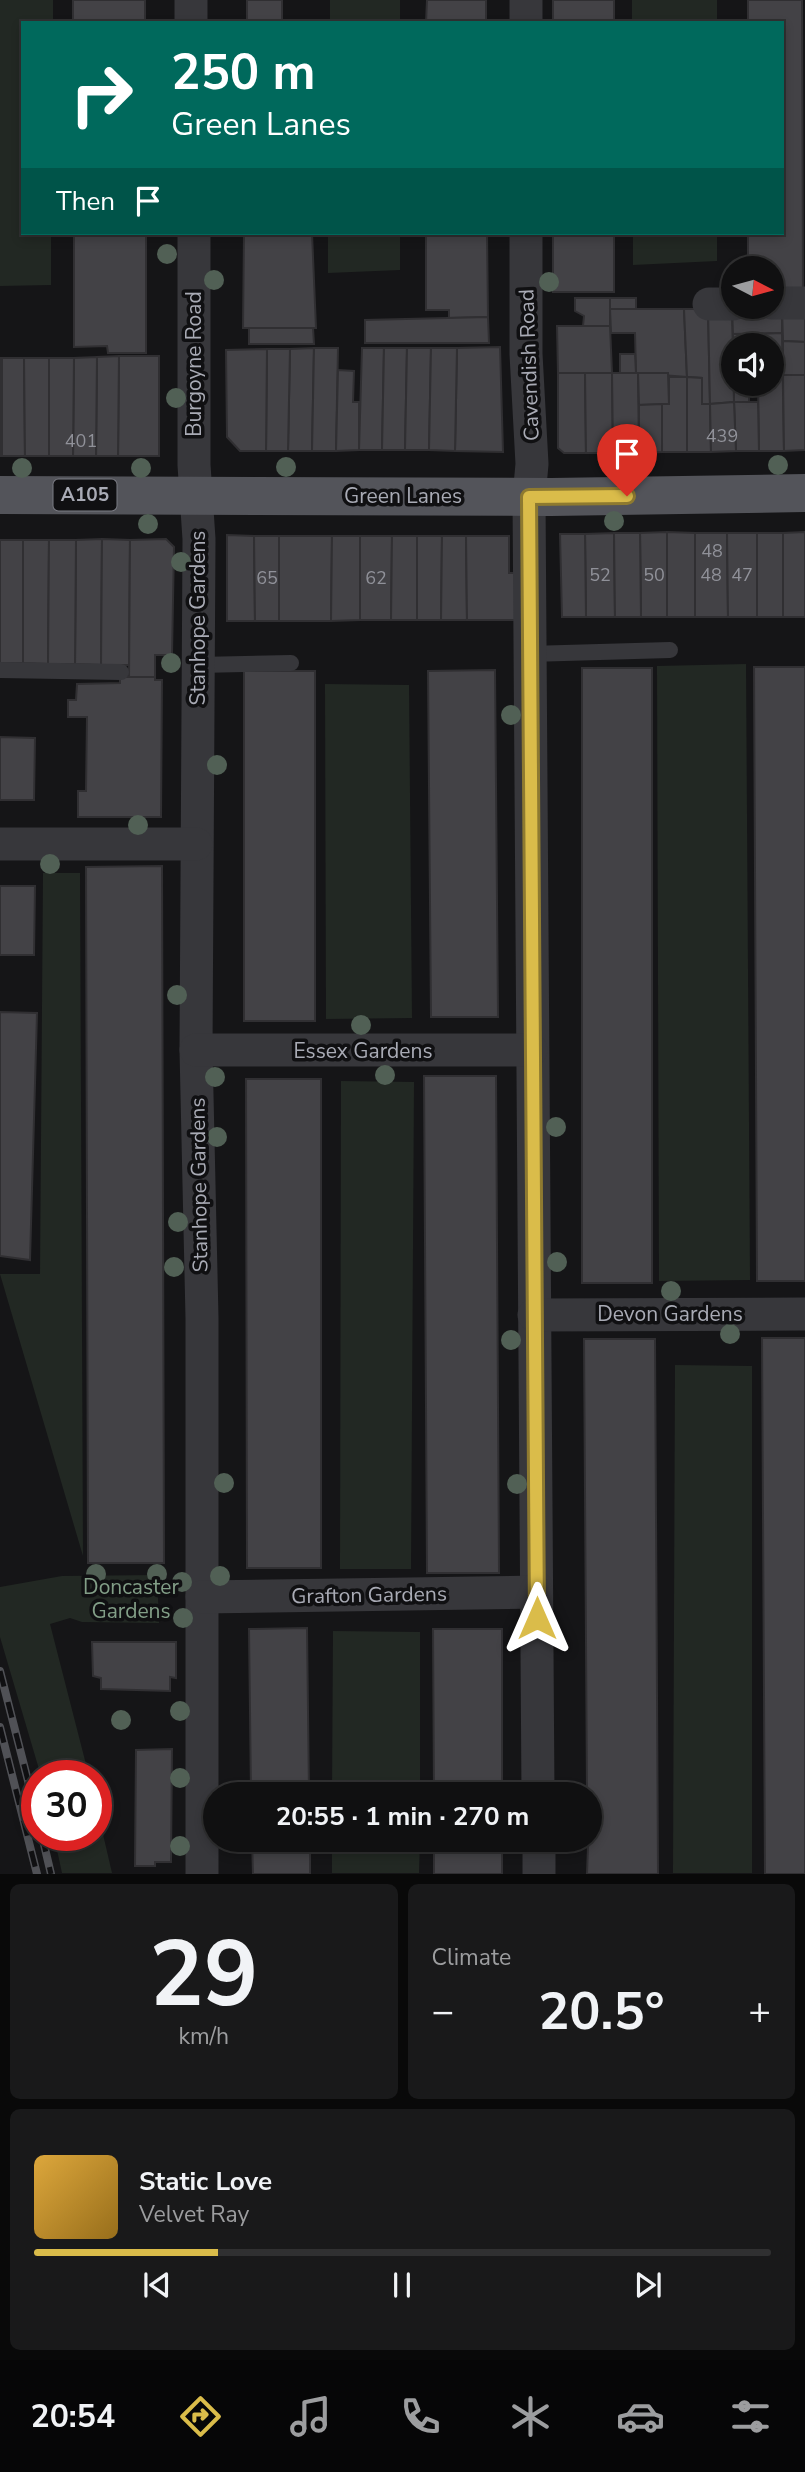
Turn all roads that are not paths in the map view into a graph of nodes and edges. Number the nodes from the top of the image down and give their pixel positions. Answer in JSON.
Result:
{"nodes":[{"id":1,"x":191,"y":0,"type":"edge"},
{"id":2,"x":526,"y":0,"type":"edge"},
{"id":3,"x":191,"y":21,"type":"edge"},
{"id":4,"x":526,"y":21,"type":"edge"},
{"id":5,"x":194,"y":235,"type":"edge"},
{"id":6,"x":526,"y":235,"type":"edge"},
{"id":7,"x":784,"y":303,"type":"edge"},
{"id":8,"x":805,"y":303,"type":"edge"},
{"id":9,"x":805,"y":493,"type":"edge"},
{"id":10,"x":0,"y":495,"type":"edge"},
{"id":11,"x":194,"y":496,"type":"junction"},
{"id":12,"x":529,"y":497,"type":"junction"},
{"id":13,"x":670,"y":650,"type":"dead end"},
{"id":14,"x":529,"y":654,"type":"junction"},
{"id":15,"x":291,"y":663,"type":"dead end"},
{"id":16,"x":198,"y":665,"type":"junction"},
{"id":17,"x":0,"y":670,"type":"edge"},
{"id":18,"x":121,"y":672,"type":"dead end"},
{"id":19,"x":0,"y":844,"type":"edge"},
{"id":20,"x":197,"y":844,"type":"junction"},
{"id":21,"x":196,"y":1050,"type":"junction"},
{"id":22,"x":531,"y":1050,"type":"junction"},
{"id":23,"x":805,"y":1314,"type":"edge"},
{"id":24,"x":534,"y":1315,"type":"junction"},
{"id":25,"x":536,"y":1592,"type":"junction"},
{"id":26,"x":202,"y":1597,"type":"junction"},
{"id":27,"x":538,"y":1782,"type":"edge"},
{"id":28,"x":539,"y":1852,"type":"edge"},
{"id":29,"x":202,"y":1874,"type":"edge"},
{"id":30,"x":539,"y":1874,"type":"edge"}],
"edges":[{"from":1,"to":3,"type":"street"},
{"from":2,"to":4,"type":"street"},
{"from":5,"to":11,"type":"street","name":"Burgoyne Road"},
{"from":6,"to":12,"type":"street","name":"Cavendish Road"},
{"from":7,"to":8,"type":"street"},
{"from":9,"to":12,"type":"main road","name":"Green Lanes","number":"A105"},
{"from":10,"to":11,"type":"main road","name":"Green Lanes","number":"A105"},
{"from":11,"to":12,"type":"main road","name":"Green Lanes","number":"A105"},
{"from":11,"to":16,"type":"street","name":"Stanhope Gardens"},
{"from":12,"to":14,"type":"street","name":"Cavendish Road"},
{"from":13,"to":14,"type":"lane"},
{"from":14,"to":22,"type":"street","name":"Cavendish Road"},
{"from":15,"to":16,"type":"lane"},
{"from":16,"to":20,"type":"street","name":"Stanhope Gardens"},
{"from":17,"to":18,"type":"lane"},
{"from":19,"to":20,"type":"street"},
{"from":20,"to":21,"type":"street","name":"Stanhope Gardens"},
{"from":21,"to":22,"type":"street","name":"Essex Gardens"},
{"from":21,"to":26,"type":"street","name":"Stanhope Gardens"},
{"from":22,"to":24,"type":"street","name":"Cavendish Road"},
{"from":23,"to":24,"type":"street","name":"Devon Gardens"},
{"from":24,"to":25,"type":"street","name":"Cavendish Road"},
{"from":25,"to":26,"type":"street","name":"Grafton Gardens"},
{"from":25,"to":27,"type":"street","name":"Cavendish Road"},
{"from":26,"to":29,"type":"street","name":"Stanhope Gardens"},
{"from":28,"to":30,"type":"street"}]}
